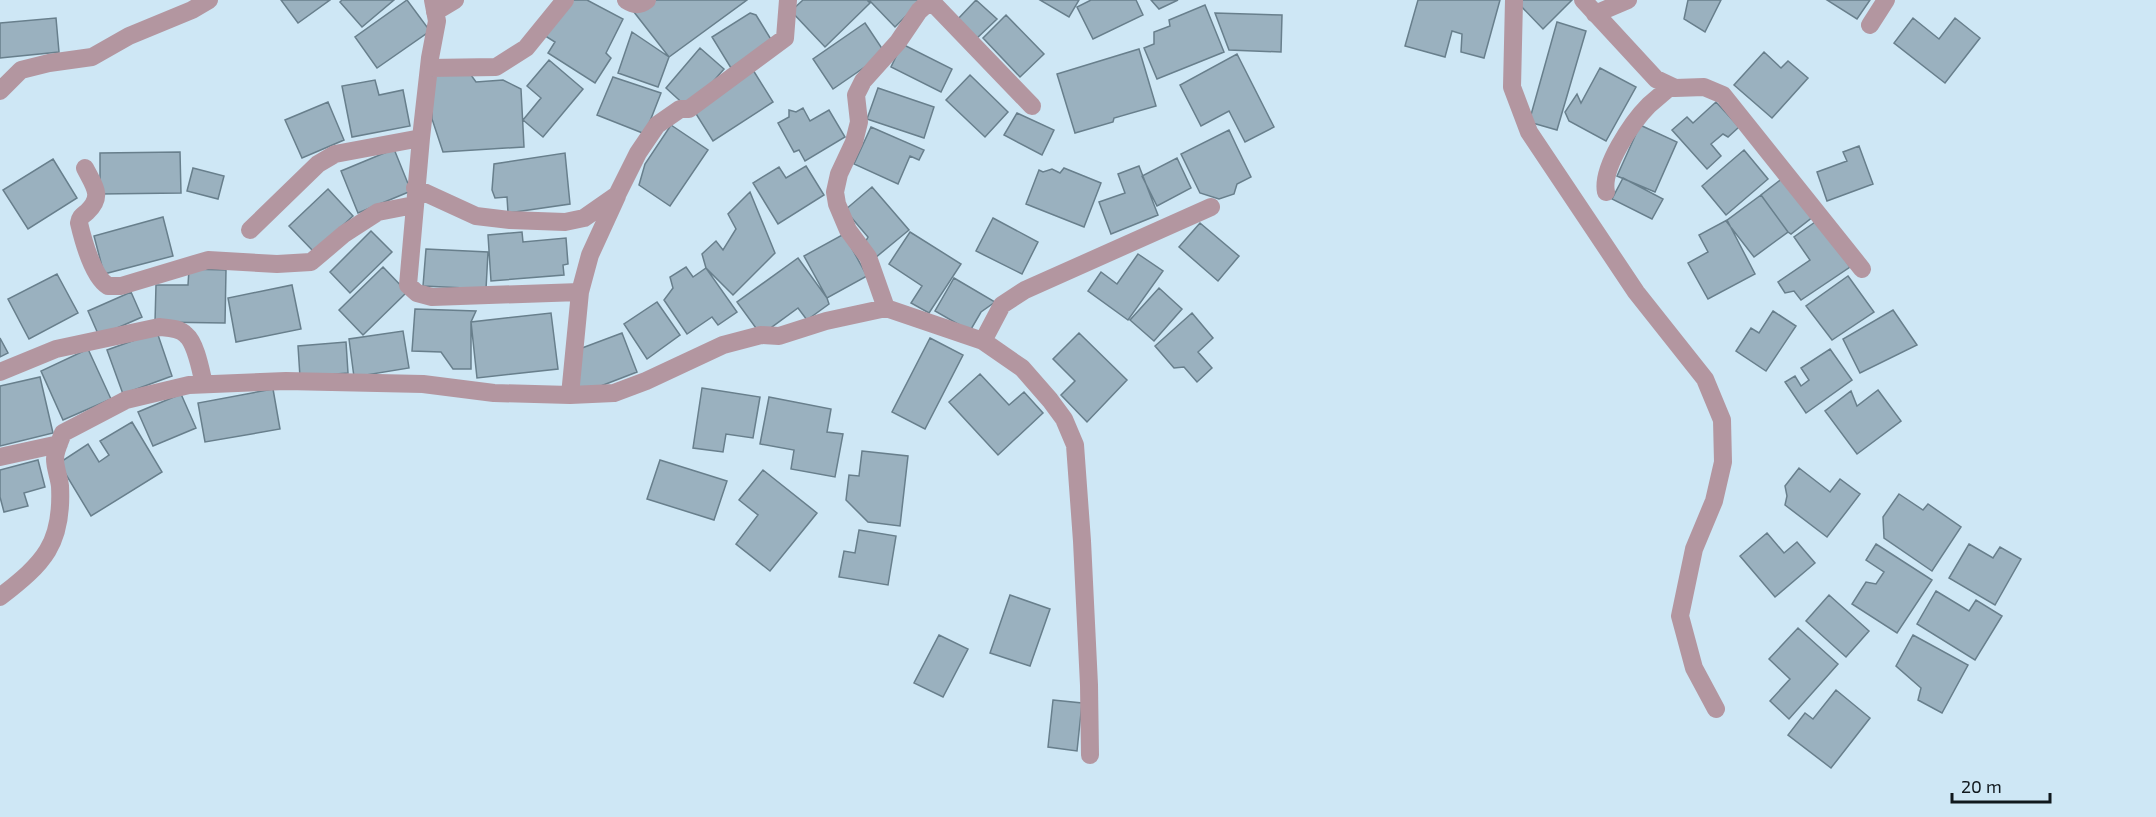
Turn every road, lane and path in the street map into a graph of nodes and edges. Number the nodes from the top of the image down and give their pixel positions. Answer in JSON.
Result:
{"nodes":[{"id":1,"x":209,"y":0,"type":"edge"},
{"id":2,"x":455,"y":0,"type":"edge"},
{"id":3,"x":566,"y":0,"type":"edge"},
{"id":4,"x":626,"y":0,"type":"edge"},
{"id":5,"x":647,"y":0,"type":"edge"},
{"id":6,"x":788,"y":0,"type":"edge"},
{"id":7,"x":931,"y":0,"type":"edge"},
{"id":8,"x":1514,"y":0,"type":"edge"},
{"id":9,"x":1628,"y":0,"type":"edge"},
{"id":10,"x":1886,"y":0,"type":"edge"},
{"id":11,"x":434,"y":6,"type":"edge"},
{"id":12,"x":1589,"y":7,"type":"edge"},
{"id":13,"x":1870,"y":25,"type":"dead end"},
{"id":14,"x":429,"y":68,"type":"junction"},
{"id":15,"x":1670,"y":87,"type":"junction"},
{"id":16,"x":0,"y":91,"type":"edge"},
{"id":17,"x":1032,"y":106,"type":"dead end"},
{"id":18,"x":421,"y":138,"type":"junction"},
{"id":19,"x":85,"y":168,"type":"dead end"},
{"id":20,"x":1606,"y":192,"type":"dead end"},
{"id":21,"x":617,"y":195,"type":"junction"},
{"id":22,"x":414,"y":196,"type":"junction"},
{"id":23,"x":1211,"y":207,"type":"dead end"},
{"id":24,"x":250,"y":230,"type":"dead end"},
{"id":25,"x":1862,"y":269,"type":"dead end"},
{"id":26,"x":580,"y":292,"type":"junction"},
{"id":27,"x":886,"y":308,"type":"junction"},
{"id":28,"x":983,"y":340,"type":"junction"},
{"id":29,"x":0,"y":372,"type":"edge"},
{"id":30,"x":204,"y":384,"type":"junction"},
{"id":31,"x":570,"y":396,"type":"junction"},
{"id":32,"x":59,"y":444,"type":"junction"},
{"id":33,"x":0,"y":457,"type":"edge"},
{"id":34,"x":0,"y":597,"type":"edge"},
{"id":35,"x":1716,"y":709,"type":"dead end"},
{"id":36,"x":1090,"y":755,"type":"dead end"}],
"edges":[{"from":1,"to":16,"type":"street"},
{"from":2,"to":11,"type":"street"},
{"from":3,"to":14,"type":"street"},
{"from":4,"to":5,"type":"street"},
{"from":6,"to":21,"type":"street"},
{"from":7,"to":17,"type":"street"},
{"from":7,"to":27,"type":"street"},
{"from":8,"to":35,"type":"street"},
{"from":9,"to":12,"type":"street"},
{"from":10,"to":13,"type":"street"},
{"from":11,"to":14,"type":"street"},
{"from":12,"to":15,"type":"street"},
{"from":14,"to":18,"type":"street"},
{"from":15,"to":20,"type":"street"},
{"from":15,"to":25,"type":"street"},
{"from":18,"to":22,"type":"street"},
{"from":18,"to":24,"type":"street"},
{"from":19,"to":22,"type":"street"},
{"from":21,"to":22,"type":"street"},
{"from":21,"to":26,"type":"street"},
{"from":22,"to":26,"type":"street"},
{"from":23,"to":28,"type":"street"},
{"from":26,"to":31,"type":"street"},
{"from":27,"to":28,"type":"street"},
{"from":27,"to":31,"type":"street"},
{"from":28,"to":36,"type":"street"},
{"from":29,"to":30,"type":"street"},
{"from":30,"to":31,"type":"street"},
{"from":30,"to":32,"type":"street"},
{"from":32,"to":33,"type":"street"},
{"from":32,"to":34,"type":"street"}]}
